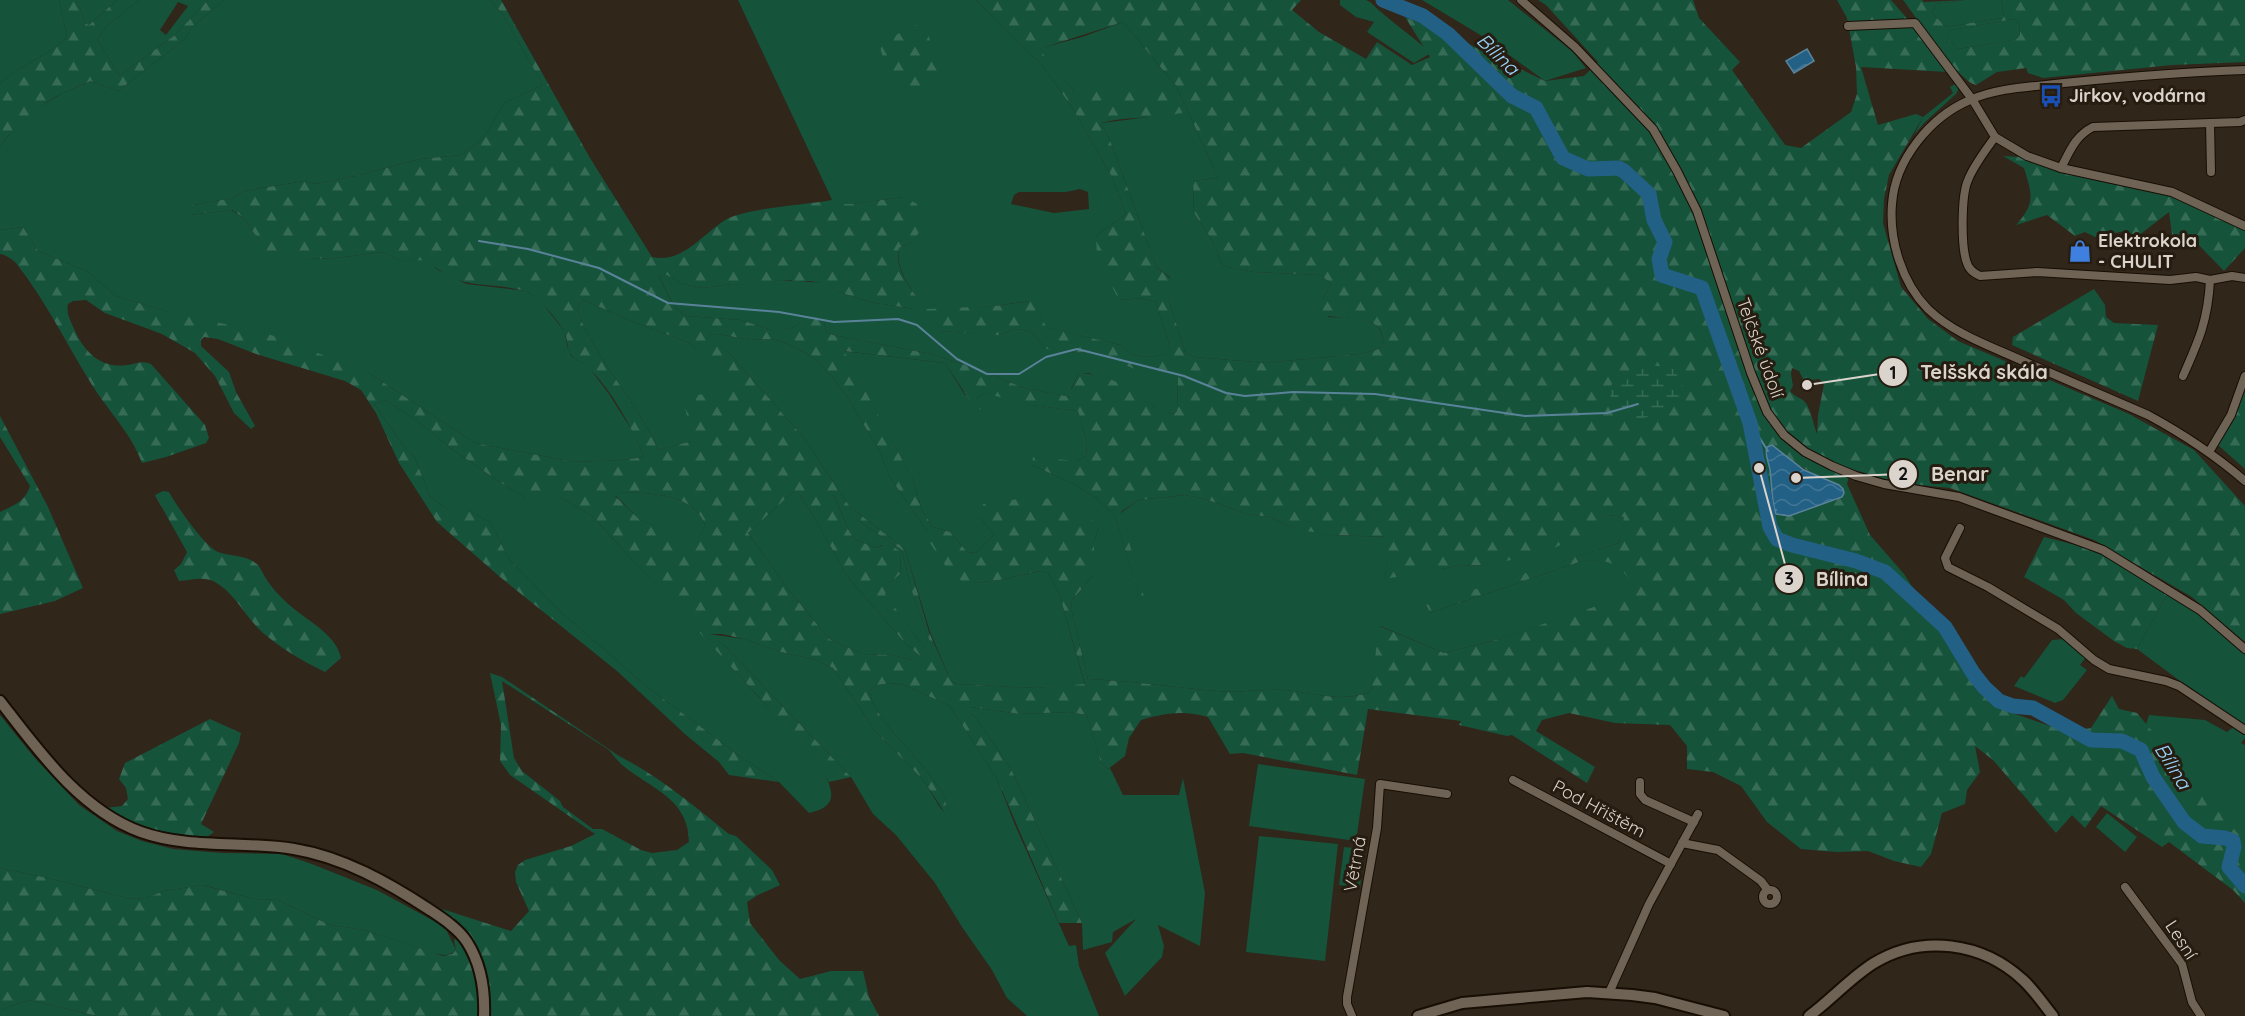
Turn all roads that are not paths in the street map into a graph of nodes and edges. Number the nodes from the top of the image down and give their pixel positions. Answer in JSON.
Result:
{"nodes":[{"id":1,"x":1521,"y":0,"type":"edge"},
{"id":2,"x":1848,"y":26,"type":"dead end"},
{"id":3,"x":2245,"y":70,"type":"edge"},
{"id":4,"x":1972,"y":99,"type":"junction"},
{"id":5,"x":2245,"y":120,"type":"edge"},
{"id":6,"x":2210,"y":123,"type":"junction"},
{"id":7,"x":1995,"y":137,"type":"junction"},
{"id":8,"x":2061,"y":168,"type":"junction"},
{"id":9,"x":2211,"y":172,"type":"dead end"},
{"id":10,"x":2245,"y":226,"type":"edge"},
{"id":11,"x":2245,"y":278,"type":"edge"},
{"id":12,"x":2210,"y":280,"type":"junction"},
{"id":13,"x":2183,"y":376,"type":"dead end"},
{"id":14,"x":2245,"y":376,"type":"edge"},
{"id":15,"x":2209,"y":452,"type":"junction"},
{"id":16,"x":2245,"y":481,"type":"edge"},
{"id":17,"x":1960,"y":528,"type":"dead end"},
{"id":18,"x":2245,"y":650,"type":"edge"},
{"id":19,"x":0,"y":701,"type":"edge"},
{"id":20,"x":2245,"y":730,"type":"edge"},
{"id":21,"x":1513,"y":780,"type":"dead end"},
{"id":22,"x":1641,"y":782,"type":"dead end"},
{"id":23,"x":1448,"y":794,"type":"dead end"},
{"id":24,"x":1682,"y":843,"type":"junction"},
{"id":25,"x":1671,"y":864,"type":"junction"},
{"id":26,"x":2125,"y":887,"type":"dead end"},
{"id":27,"x":1767,"y":890,"type":"dead end"},
{"id":28,"x":1609,"y":993,"type":"junction"},
{"id":29,"x":484,"y":1016,"type":"edge"},
{"id":30,"x":1352,"y":1016,"type":"edge"},
{"id":31,"x":1418,"y":1016,"type":"edge"},
{"id":32,"x":1724,"y":1016,"type":"edge"},
{"id":33,"x":1809,"y":1016,"type":"edge"},
{"id":34,"x":2053,"y":1016,"type":"edge"},
{"id":35,"x":2201,"y":1016,"type":"edge"}],
"edges":[{"from":1,"to":18,"type":"street","name":"Telčské údolí"},
{"from":2,"to":4,"type":"street"},
{"from":3,"to":4,"type":"street"},
{"from":4,"to":7,"type":"street"},
{"from":4,"to":15,"type":"street"},
{"from":5,"to":6,"type":"street"},
{"from":6,"to":8,"type":"street"},
{"from":6,"to":9,"type":"street"},
{"from":7,"to":8,"type":"street"},
{"from":7,"to":12,"type":"street"},
{"from":8,"to":10,"type":"street"},
{"from":11,"to":12,"type":"street"},
{"from":12,"to":13,"type":"street"},
{"from":14,"to":15,"type":"street"},
{"from":15,"to":16,"type":"street"},
{"from":17,"to":20,"type":"street"},
{"from":19,"to":29,"type":"street"},
{"from":21,"to":25,"type":"street","name":"Pod Hřištěm"},
{"from":22,"to":24,"type":"street"},
{"from":23,"to":30,"type":"street","name":"Větrná"},
{"from":24,"to":25,"type":"street"},
{"from":24,"to":27,"type":"street"},
{"from":25,"to":28,"type":"street"},
{"from":26,"to":35,"type":"street","name":"Lesní"},
{"from":28,"to":31,"type":"street"},
{"from":28,"to":32,"type":"street"},
{"from":33,"to":34,"type":"street"}]}
